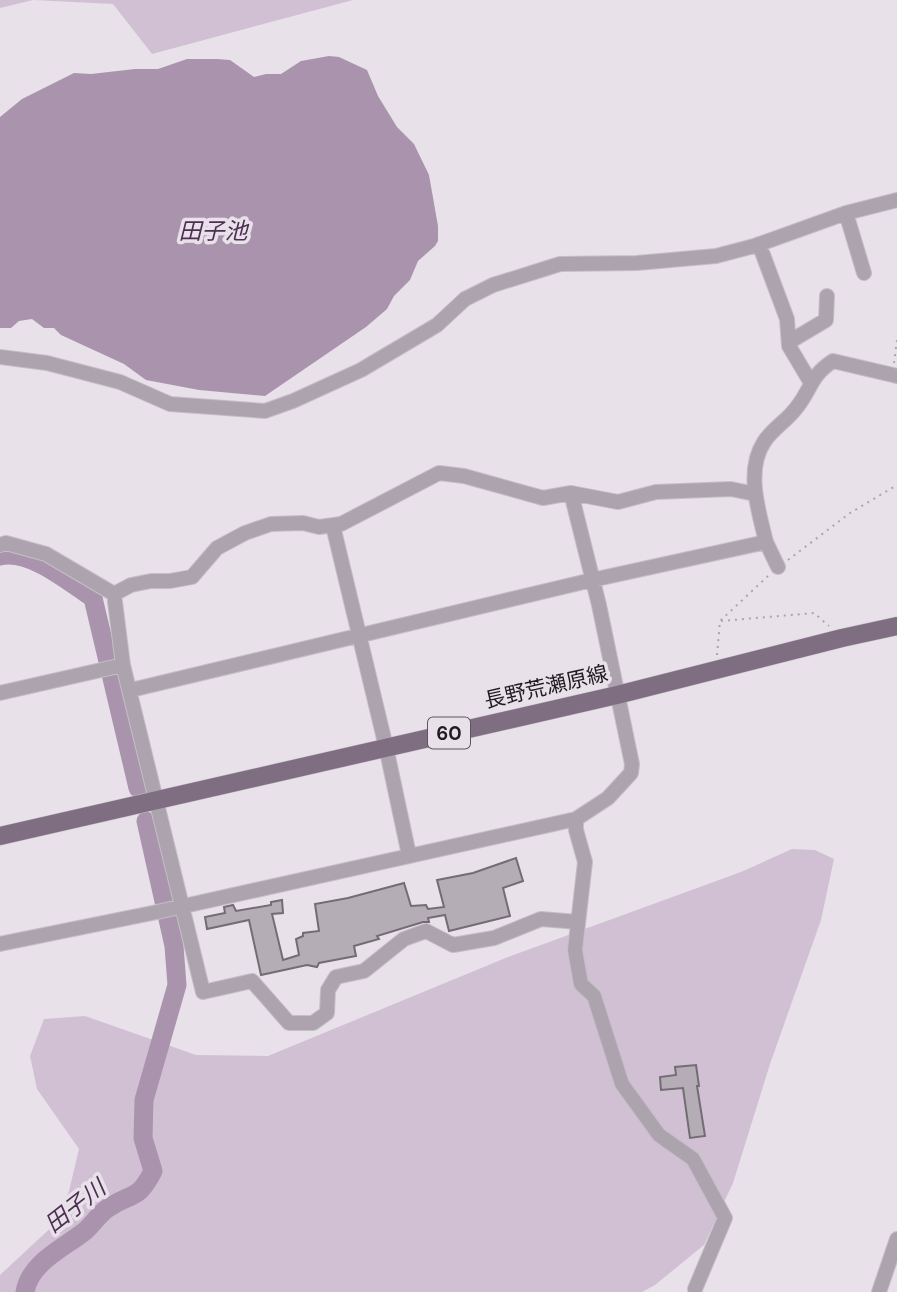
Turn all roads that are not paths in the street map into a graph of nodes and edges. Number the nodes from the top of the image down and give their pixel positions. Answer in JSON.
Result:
{"nodes":[{"id":1,"x":897,"y":200,"type":"edge"},
{"id":2,"x":846,"y":213,"type":"junction"},
{"id":3,"x":760,"y":244,"type":"junction"},
{"id":4,"x":863,"y":273,"type":"dead end"},
{"id":5,"x":827,"y":296,"type":"dead end"},
{"id":6,"x":789,"y":342,"type":"junction"},
{"id":7,"x":0,"y":357,"type":"edge"},
{"id":8,"x":895,"y":376,"type":"edge"},
{"id":9,"x":811,"y":383,"type":"junction"},
{"id":10,"x":571,"y":493,"type":"junction"},
{"id":11,"x":755,"y":494,"type":"junction"},
{"id":12,"x":333,"y":526,"type":"junction"},
{"id":13,"x":766,"y":542,"type":"junction"},
{"id":14,"x":0,"y":545,"type":"edge"},
{"id":15,"x":778,"y":567,"type":"dead end"},
{"id":16,"x":592,"y":580,"type":"junction"},
{"id":17,"x":114,"y":594,"type":"junction"},
{"id":18,"x":897,"y":626,"type":"edge"},
{"id":19,"x":359,"y":637,"type":"junction"},
{"id":20,"x":114,"y":667,"type":"junction"},
{"id":21,"x":131,"y":690,"type":"junction"},
{"id":22,"x":0,"y":693,"type":"edge"},
{"id":23,"x":617,"y":695,"type":"junction"},
{"id":24,"x":386,"y":747,"type":"junction"},
{"id":25,"x":155,"y":801,"type":"junction"},
{"id":26,"x":576,"y":819,"type":"junction"},
{"id":27,"x":0,"y":836,"type":"edge"},
{"id":28,"x":410,"y":855,"type":"junction"},
{"id":29,"x":178,"y":907,"type":"junction"},
{"id":30,"x":578,"y":922,"type":"junction"},
{"id":31,"x":0,"y":944,"type":"edge"},
{"id":32,"x":897,"y":1239,"type":"edge"},
{"id":33,"x":695,"y":1289,"type":"dead end"},
{"id":34,"x":879,"y":1292,"type":"edge"}],
"edges":[{"from":1,"to":2,"type":"street"},
{"from":2,"to":3,"type":"street"},
{"from":2,"to":4,"type":"street"},
{"from":3,"to":6,"type":"street"},
{"from":3,"to":7,"type":"street"},
{"from":5,"to":6,"type":"street"},
{"from":6,"to":9,"type":"street"},
{"from":8,"to":9,"type":"street"},
{"from":9,"to":11,"type":"street"},
{"from":10,"to":11,"type":"street"},
{"from":10,"to":12,"type":"street"},
{"from":10,"to":16,"type":"street"},
{"from":11,"to":13,"type":"street"},
{"from":12,"to":17,"type":"street"},
{"from":12,"to":19,"type":"street"},
{"from":13,"to":15,"type":"street"},
{"from":13,"to":16,"type":"street"},
{"from":14,"to":17,"type":"street"},
{"from":16,"to":19,"type":"street"},
{"from":16,"to":23,"type":"street"},
{"from":17,"to":20,"type":"street"},
{"from":18,"to":23,"type":"main road","name":"長野荒瀬原線","number":"60"},
{"from":19,"to":21,"type":"street"},
{"from":19,"to":24,"type":"street"},
{"from":20,"to":21,"type":"street"},
{"from":20,"to":22,"type":"street"},
{"from":21,"to":25,"type":"street"},
{"from":23,"to":24,"type":"main road","name":"長野荒瀬原線","number":"60"},
{"from":23,"to":26,"type":"street"},
{"from":24,"to":25,"type":"main road","name":"長野荒瀬原線","number":"60"},
{"from":24,"to":28,"type":"street"},
{"from":25,"to":27,"type":"main road","name":"長野荒瀬原線","number":"60"},
{"from":25,"to":29,"type":"street"},
{"from":26,"to":28,"type":"street"},
{"from":26,"to":30,"type":"street"},
{"from":28,"to":29,"type":"street"},
{"from":29,"to":30,"type":"street"},
{"from":29,"to":31,"type":"street"},
{"from":30,"to":33,"type":"street"},
{"from":32,"to":34,"type":"street"}]}
